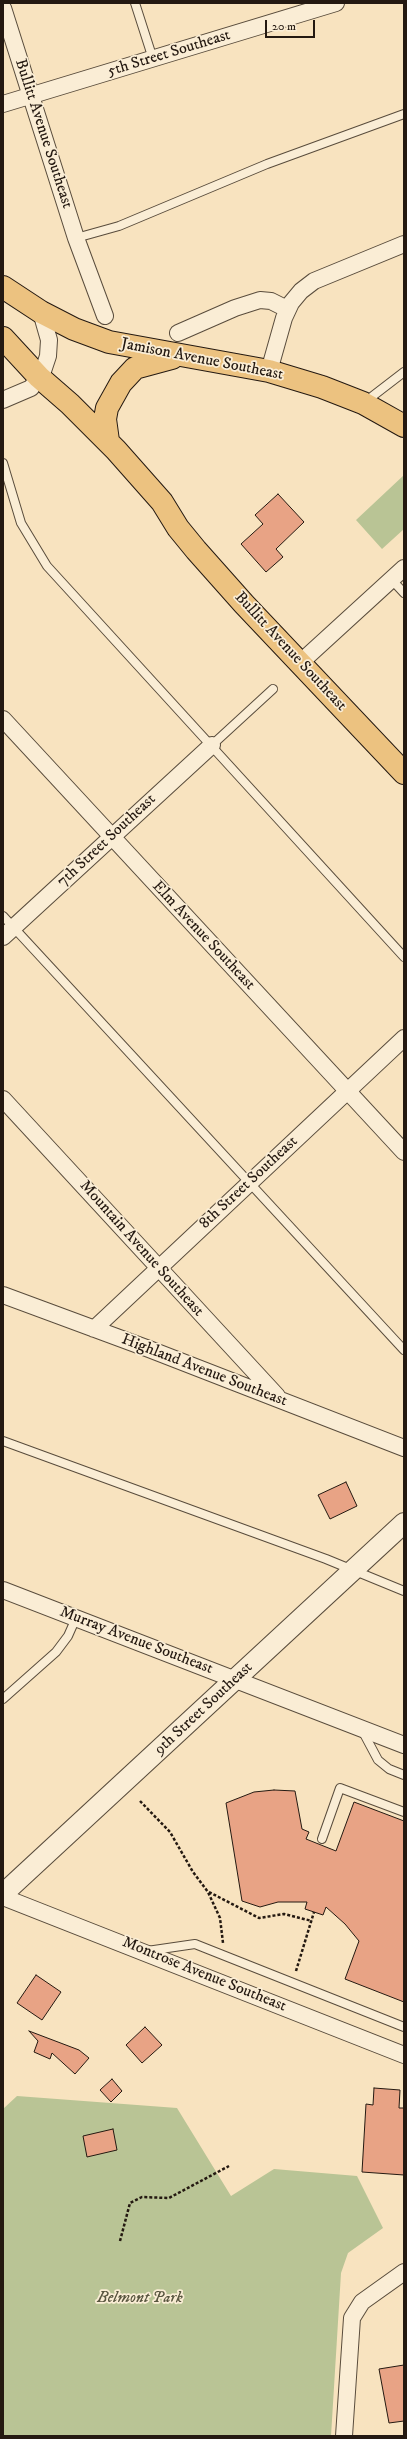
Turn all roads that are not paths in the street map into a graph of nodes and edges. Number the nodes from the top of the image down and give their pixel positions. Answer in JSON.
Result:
{"nodes":[{"id":1,"x":135,"y":3,"type":"edge"},
{"id":2,"x":336,"y":3,"type":"edge"},
{"id":3,"x":3,"y":8,"type":"edge"},
{"id":4,"x":152,"y":59,"type":"junction"},
{"id":5,"x":31,"y":96,"type":"junction"},
{"id":6,"x":3,"y":104,"type":"edge"},
{"id":7,"x":404,"y":114,"type":"edge"},
{"id":8,"x":76,"y":238,"type":"junction"},
{"id":9,"x":404,"y":244,"type":"edge"},
{"id":10,"x":3,"y":287,"type":"edge"},
{"id":11,"x":287,"y":309,"type":"junction"},
{"id":12,"x":41,"y":312,"type":"junction"},
{"id":13,"x":105,"y":316,"type":"dead end"},
{"id":14,"x":178,"y":333,"type":"dead end"},
{"id":15,"x":3,"y":338,"type":"edge"},
{"id":16,"x":181,"y":356,"type":"junction"},
{"id":17,"x":269,"y":371,"type":"junction"},
{"id":18,"x":404,"y":372,"type":"edge"},
{"id":19,"x":39,"y":377,"type":"junction"},
{"id":20,"x":3,"y":400,"type":"edge"},
{"id":21,"x":363,"y":403,"type":"junction"},
{"id":22,"x":404,"y":426,"type":"edge"},
{"id":23,"x":108,"y":441,"type":"junction"},
{"id":24,"x":3,"y":463,"type":"edge"},
{"id":25,"x":178,"y":528,"type":"junction"},
{"id":26,"x":404,"y":568,"type":"edge"},
{"id":27,"x":392,"y":580,"type":"junction"},
{"id":28,"x":404,"y":592,"type":"edge"},
{"id":29,"x":300,"y":663,"type":"junction"},
{"id":30,"x":274,"y":689,"type":"dead end"},
{"id":31,"x":3,"y":719,"type":"edge"},
{"id":32,"x":212,"y":745,"type":"junction"},
{"id":33,"x":404,"y":773,"type":"edge"},
{"id":34,"x":110,"y":837,"type":"junction"},
{"id":35,"x":6,"y":927,"type":"edge"},
{"id":36,"x":404,"y":958,"type":"edge"},
{"id":37,"x":404,"y":1038,"type":"edge"},
{"id":38,"x":348,"y":1090,"type":"junction"},
{"id":39,"x":3,"y":1099,"type":"edge"},
{"id":40,"x":404,"y":1152,"type":"edge"},
{"id":41,"x":250,"y":1183,"type":"junction"},
{"id":42,"x":158,"y":1267,"type":"junction"},
{"id":43,"x":3,"y":1295,"type":"edge"},
{"id":44,"x":94,"y":1329,"type":"junction"},
{"id":45,"x":404,"y":1350,"type":"edge"},
{"id":46,"x":279,"y":1399,"type":"junction"},
{"id":47,"x":3,"y":1441,"type":"edge"},
{"id":48,"x":404,"y":1448,"type":"edge"},
{"id":49,"x":404,"y":1524,"type":"edge"},
{"id":50,"x":353,"y":1570,"type":"junction"},
{"id":51,"x":3,"y":1590,"type":"edge"},
{"id":52,"x":404,"y":1591,"type":"edge"},
{"id":53,"x":76,"y":1618,"type":"junction"},
{"id":54,"x":236,"y":1680,"type":"junction"},
{"id":55,"x":3,"y":1699,"type":"edge"},
{"id":56,"x":360,"y":1728,"type":"junction"},
{"id":57,"x":404,"y":1744,"type":"edge"},
{"id":58,"x":404,"y":1775,"type":"edge"},
{"id":59,"x":404,"y":1812,"type":"edge"},
{"id":60,"x":322,"y":1839,"type":"dead end"},
{"id":61,"x":3,"y":1896,"type":"edge"},
{"id":62,"x":143,"y":1952,"type":"junction"},
{"id":63,"x":404,"y":2027,"type":"edge"},
{"id":64,"x":404,"y":2055,"type":"edge"},
{"id":65,"x":404,"y":2272,"type":"edge"},
{"id":66,"x":344,"y":2436,"type":"edge"}],
"edges":[{"from":1,"to":4,"type":"lane"},
{"from":2,"to":4,"type":"street","name":"5th Street Southeast"},
{"from":3,"to":5,"type":"street","name":"Bullitt Avenue Southeast"},
{"from":4,"to":5,"type":"street","name":"5th Street Southeast"},
{"from":5,"to":6,"type":"street","name":"5th Street Southeast"},
{"from":5,"to":8,"type":"street","name":"Bullitt Avenue Southeast"},
{"from":7,"to":8,"type":"lane"},
{"from":8,"to":13,"type":"street","name":"Bullitt Avenue Southeast"},
{"from":9,"to":11,"type":"street"},
{"from":10,"to":12,"type":"main road","name":"Jamison Avenue Southeast"},
{"from":11,"to":14,"type":"street"},
{"from":11,"to":17,"type":"street"},
{"from":12,"to":16,"type":"main road","name":"Jamison Avenue Southeast"},
{"from":12,"to":19,"type":"street"},
{"from":15,"to":19,"type":"main road"},
{"from":16,"to":17,"type":"main road","name":"Jamison Avenue Southeast"},
{"from":16,"to":23,"type":"main road"},
{"from":17,"to":21,"type":"main road","name":"Jamison Avenue Southeast"},
{"from":18,"to":21,"type":"lane"},
{"from":19,"to":20,"type":"street"},
{"from":19,"to":23,"type":"main road","name":"Bullitt Avenue Southeast"},
{"from":19,"to":25,"type":"main road","name":"Bullitt Avenue Southeast"},
{"from":21,"to":22,"type":"main road","name":"Jamison Avenue Southeast"},
{"from":23,"to":25,"type":"main road","name":"Bullitt Avenue Southeast"},
{"from":24,"to":32,"type":"lane"},
{"from":25,"to":29,"type":"main road","name":"Bullitt Avenue Southeast"},
{"from":26,"to":27,"type":"street"},
{"from":27,"to":28,"type":"lane"},
{"from":27,"to":29,"type":"street"},
{"from":29,"to":33,"type":"main road","name":"Bullitt Avenue Southeast"},
{"from":30,"to":32,"type":"lane"},
{"from":31,"to":34,"type":"street","name":"Elm Avenue Southeast"},
{"from":32,"to":34,"type":"street","name":"7th Street Southeast"},
{"from":32,"to":36,"type":"lane"},
{"from":34,"to":35,"type":"street","name":"7th Street Southeast"},
{"from":34,"to":38,"type":"street","name":"Elm Avenue Southeast"},
{"from":35,"to":41,"type":"lane"},
{"from":37,"to":38,"type":"street","name":"8th Street Southeast"},
{"from":38,"to":40,"type":"street","name":"Elm Avenue Southeast"},
{"from":38,"to":41,"type":"street","name":"8th Street Southeast"},
{"from":39,"to":42,"type":"street","name":"Mountain Avenue Southeast"},
{"from":41,"to":42,"type":"street","name":"8th Street Southeast"},
{"from":41,"to":45,"type":"lane"},
{"from":42,"to":44,"type":"street","name":"8th Street Southeast"},
{"from":42,"to":46,"type":"street","name":"Mountain Avenue Southeast"},
{"from":43,"to":44,"type":"street","name":"Highland Avenue Southeast"},
{"from":44,"to":46,"type":"street","name":"Highland Avenue Southeast"},
{"from":46,"to":48,"type":"street","name":"Highland Avenue Southeast"},
{"from":47,"to":50,"type":"lane"},
{"from":49,"to":50,"type":"street","name":"9th Street Southeast"},
{"from":50,"to":52,"type":"lane"},
{"from":50,"to":54,"type":"street","name":"9th Street Southeast"},
{"from":51,"to":53,"type":"street","name":"Murray Avenue Southeast"},
{"from":53,"to":54,"type":"street","name":"Murray Avenue Southeast"},
{"from":53,"to":55,"type":"lane"},
{"from":54,"to":56,"type":"street","name":"Murray Avenue Southeast"},
{"from":54,"to":61,"type":"street","name":"9th Street Southeast"},
{"from":56,"to":57,"type":"street","name":"Murray Avenue Southeast"},
{"from":56,"to":58,"type":"lane"},
{"from":59,"to":60,"type":"lane"},
{"from":61,"to":62,"type":"street","name":"Montrose Avenue Southeast"},
{"from":62,"to":63,"type":"lane"},
{"from":62,"to":64,"type":"street","name":"Montrose Avenue Southeast"},
{"from":65,"to":66,"type":"street"}]}
